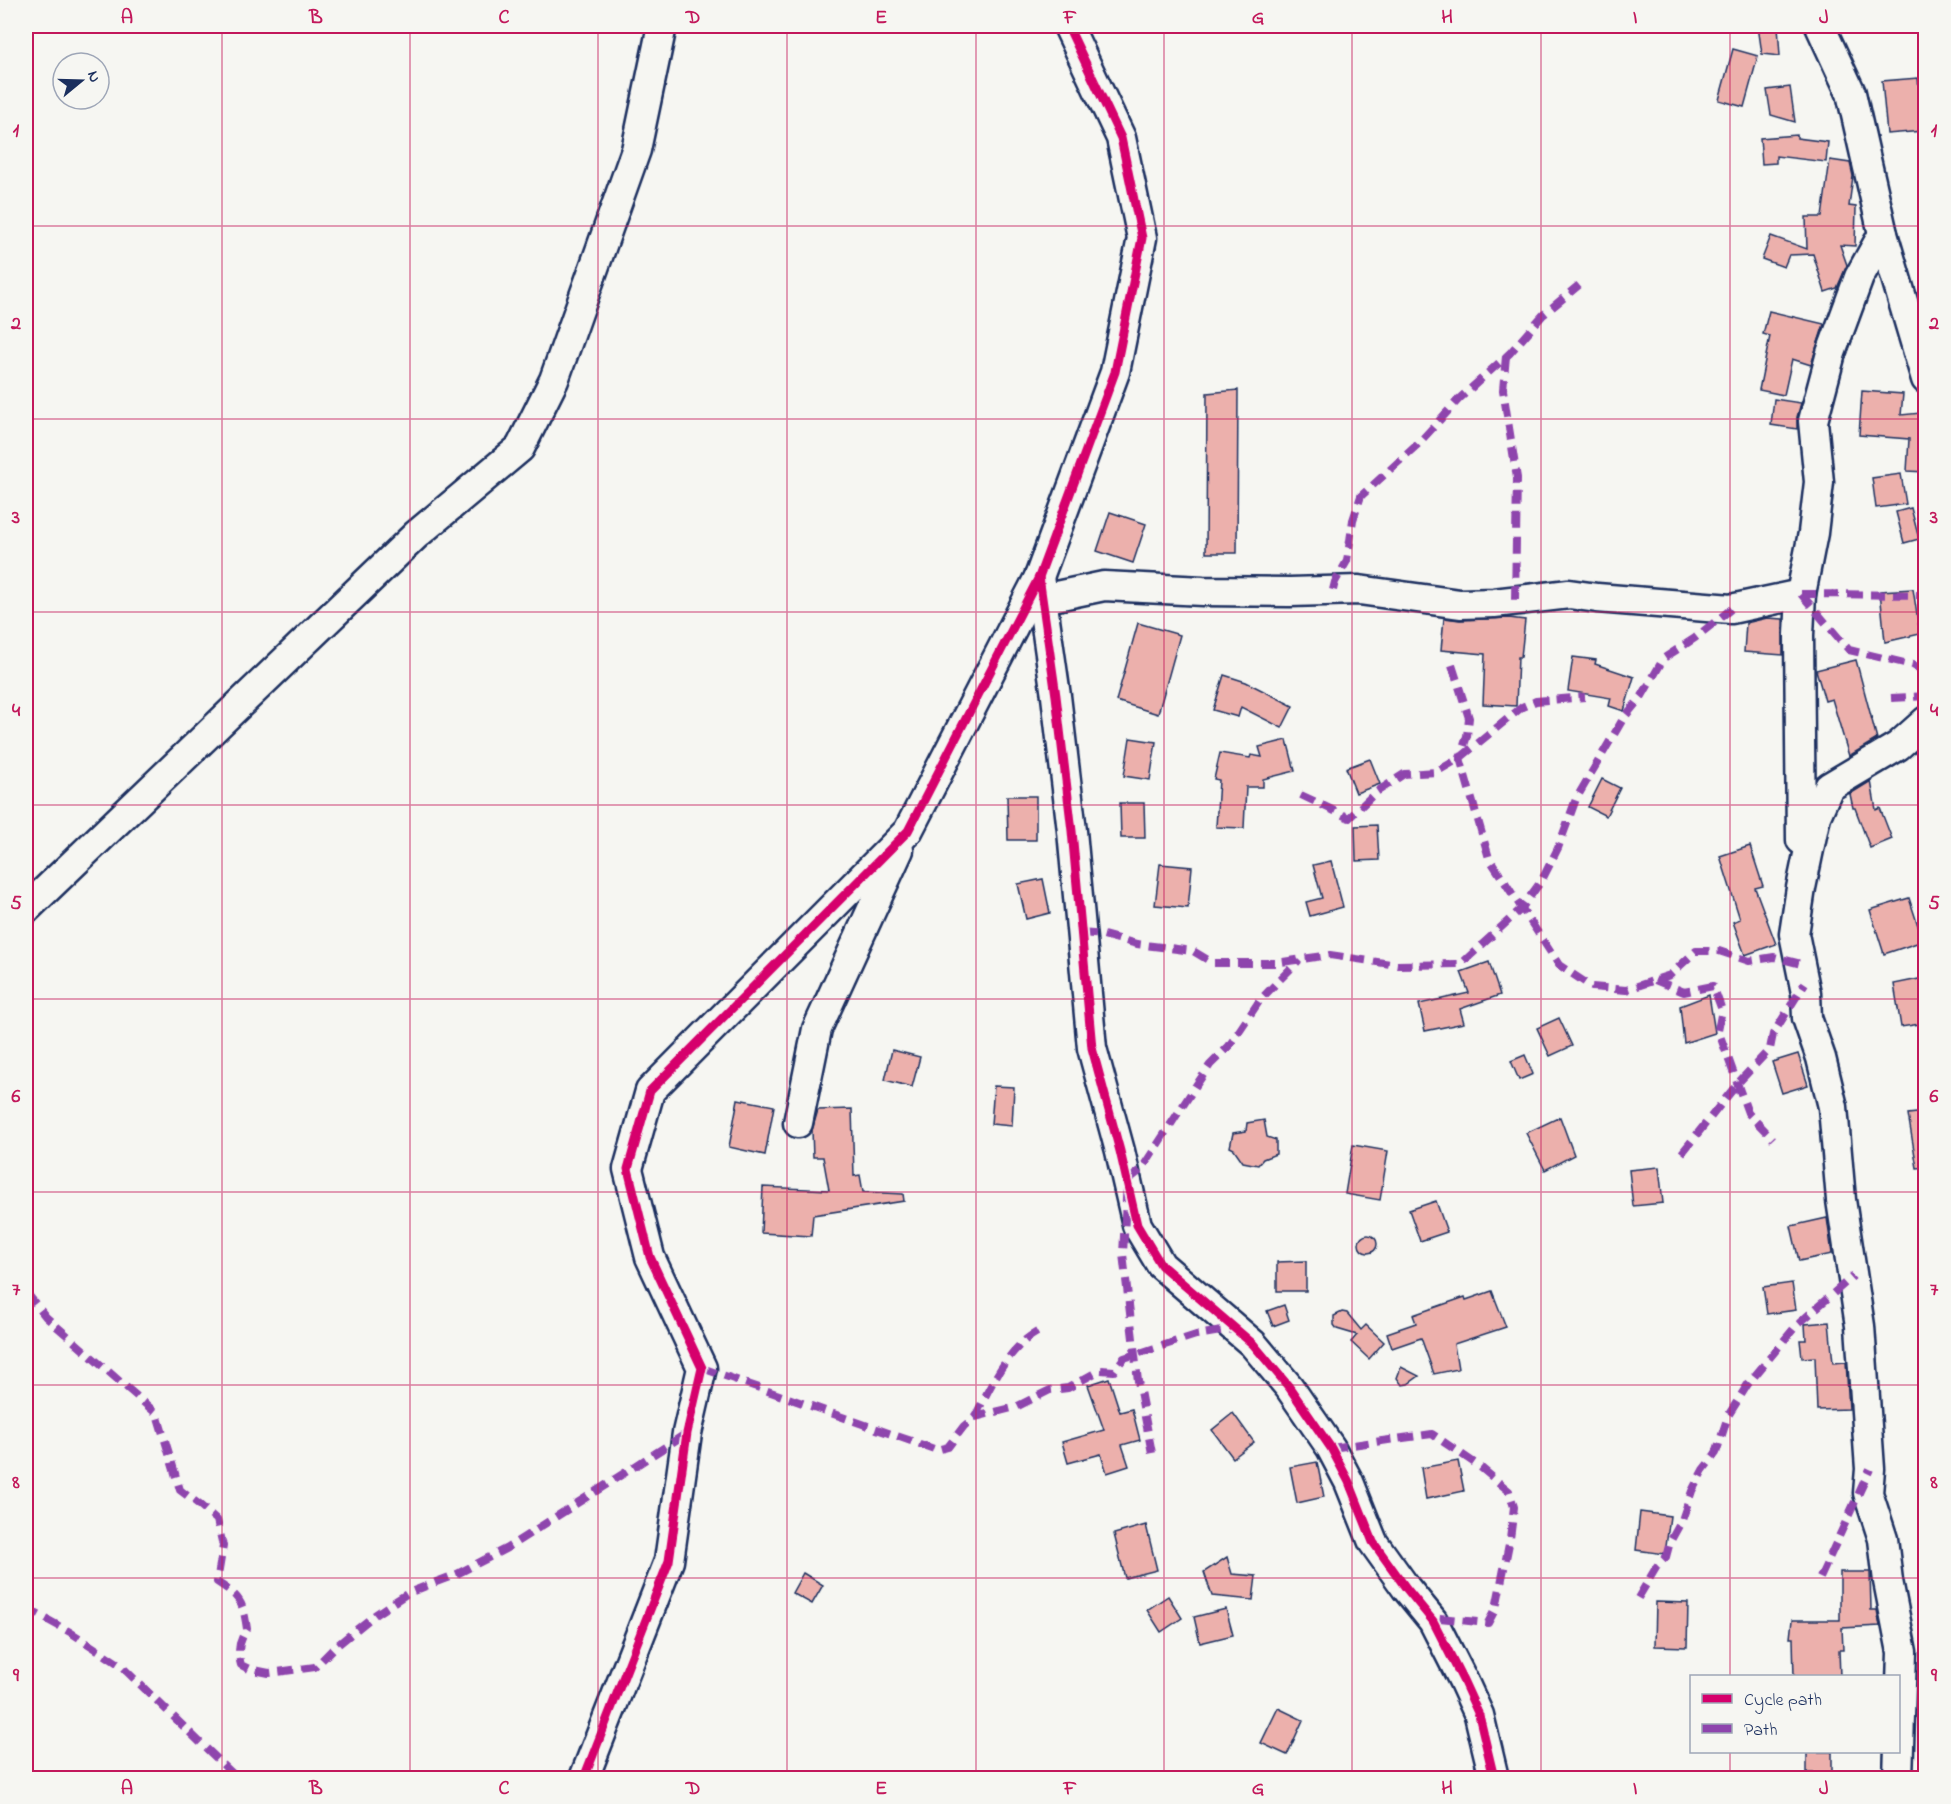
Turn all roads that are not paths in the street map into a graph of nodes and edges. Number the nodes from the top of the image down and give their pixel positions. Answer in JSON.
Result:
{"nodes":[{"id":1,"x":662,"y":26,"type":"edge"},
{"id":2,"x":1068,"y":26,"type":"edge"},
{"id":3,"x":1820,"y":26,"type":"edge"},
{"id":4,"x":1883,"y":234,"type":"junction"},
{"id":5,"x":1926,"y":379,"type":"edge"},
{"id":6,"x":1041,"y":588,"type":"junction"},
{"id":7,"x":1801,"y":594,"type":"junction"},
{"id":8,"x":1926,"y":721,"type":"edge"},
{"id":9,"x":908,"y":831,"type":"junction"},
{"id":10,"x":1801,"y":888,"type":"junction"},
{"id":11,"x":26,"y":909,"type":"edge"},
{"id":12,"x":798,"y":1123,"type":"dead end"},
{"id":13,"x":1900,"y":1716,"type":"edge"},
{"id":14,"x":1899,"y":1753,"type":"edge"},
{"id":15,"x":584,"y":1779,"type":"edge"},
{"id":16,"x":1494,"y":1779,"type":"edge"},
{"id":17,"x":1898,"y":1779,"type":"edge"}],
"edges":[{"from":1,"to":11,"type":"street"},
{"from":2,"to":6,"type":"street"},
{"from":3,"to":4,"type":"street"},
{"from":4,"to":5,"type":"street"},
{"from":4,"to":7,"type":"street"},
{"from":6,"to":7,"type":"street"},
{"from":6,"to":9,"type":"street"},
{"from":6,"to":16,"type":"street"},
{"from":7,"to":10,"type":"street"},
{"from":8,"to":10,"type":"street"},
{"from":9,"to":12,"type":"street"},
{"from":9,"to":15,"type":"street"},
{"from":10,"to":13,"type":"street"},
{"from":14,"to":17,"type":"street"}]}
